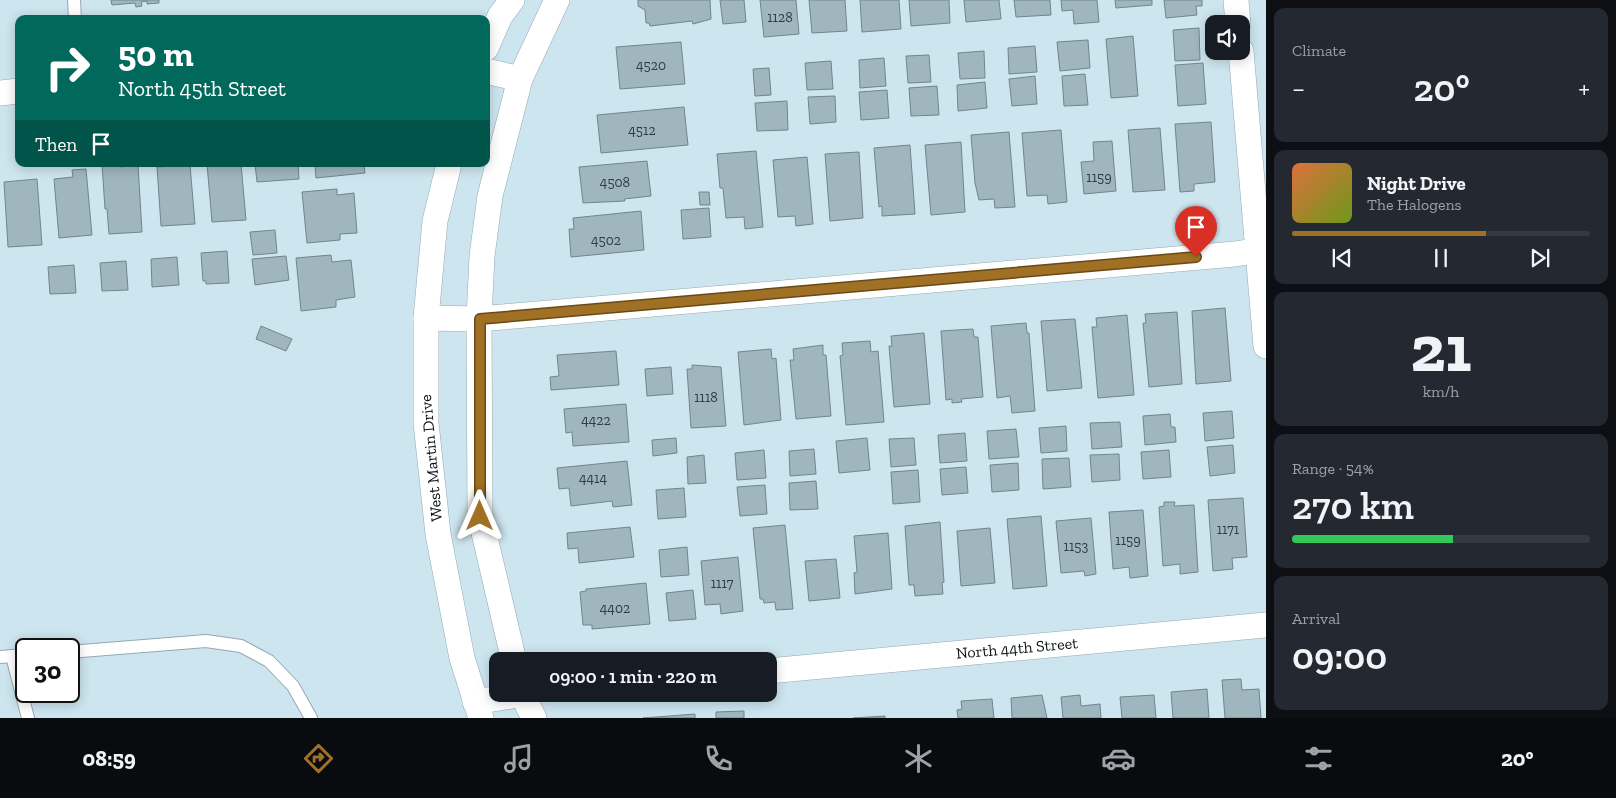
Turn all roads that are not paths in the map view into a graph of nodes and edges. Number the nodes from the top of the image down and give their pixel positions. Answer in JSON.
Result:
{"nodes":[{"id":1,"x":74,"y":0,"type":"edge"},
{"id":2,"x":512,"y":0,"type":"edge"},
{"id":3,"x":557,"y":0,"type":"edge"},
{"id":4,"x":1236,"y":0,"type":"edge"},
{"id":5,"x":76,"y":15,"type":"edge"},
{"id":6,"x":1237,"y":15,"type":"edge"},
{"id":7,"x":490,"y":39,"type":"edge"},
{"id":8,"x":1242,"y":60,"type":"edge"},
{"id":9,"x":490,"y":72,"type":"edge"},
{"id":10,"x":520,"y":79,"type":"junction"},
{"id":11,"x":15,"y":91,"type":"edge"},
{"id":12,"x":0,"y":93,"type":"edge"},
{"id":13,"x":447,"y":167,"type":"edge"},
{"id":14,"x":1262,"y":250,"type":"edge"},
{"id":15,"x":426,"y":318,"type":"junction"},
{"id":16,"x":480,"y":319,"type":"junction"},
{"id":17,"x":1266,"y":346,"type":"edge"},
{"id":18,"x":1266,"y":625,"type":"edge"},
{"id":19,"x":80,"y":651,"type":"edge"},
{"id":20,"x":512,"y":652,"type":"edge"},
{"id":21,"x":6,"y":657,"type":"edge"},
{"id":22,"x":777,"y":670,"type":"edge"},
{"id":23,"x":500,"y":702,"type":"edge"},
{"id":24,"x":526,"y":702,"type":"edge"},
{"id":25,"x":478,"y":710,"type":"edge"},
{"id":26,"x":28,"y":718,"type":"edge"},
{"id":27,"x":311,"y":718,"type":"edge"},
{"id":28,"x":534,"y":718,"type":"edge"}],
"edges":[{"from":1,"to":5,"type":"lane"},
{"from":2,"to":7,"type":"street"},
{"from":3,"to":10,"type":"street"},
{"from":4,"to":6,"type":"street"},
{"from":8,"to":14,"type":"street"},
{"from":9,"to":10,"type":"street"},
{"from":10,"to":16,"type":"street"},
{"from":11,"to":12,"type":"street"},
{"from":13,"to":15,"type":"street","name":"West Martin Drive"},
{"from":14,"to":16,"type":"street"},
{"from":14,"to":17,"type":"street"},
{"from":15,"to":16,"type":"street"},
{"from":15,"to":25,"type":"street","name":"West Martin Drive"},
{"from":16,"to":20,"type":"street"},
{"from":18,"to":22,"type":"street","name":"North 44th Street"},
{"from":19,"to":27,"type":"lane"},
{"from":21,"to":26,"type":"lane"},
{"from":23,"to":25,"type":"street"},
{"from":24,"to":28,"type":"street"}]}
